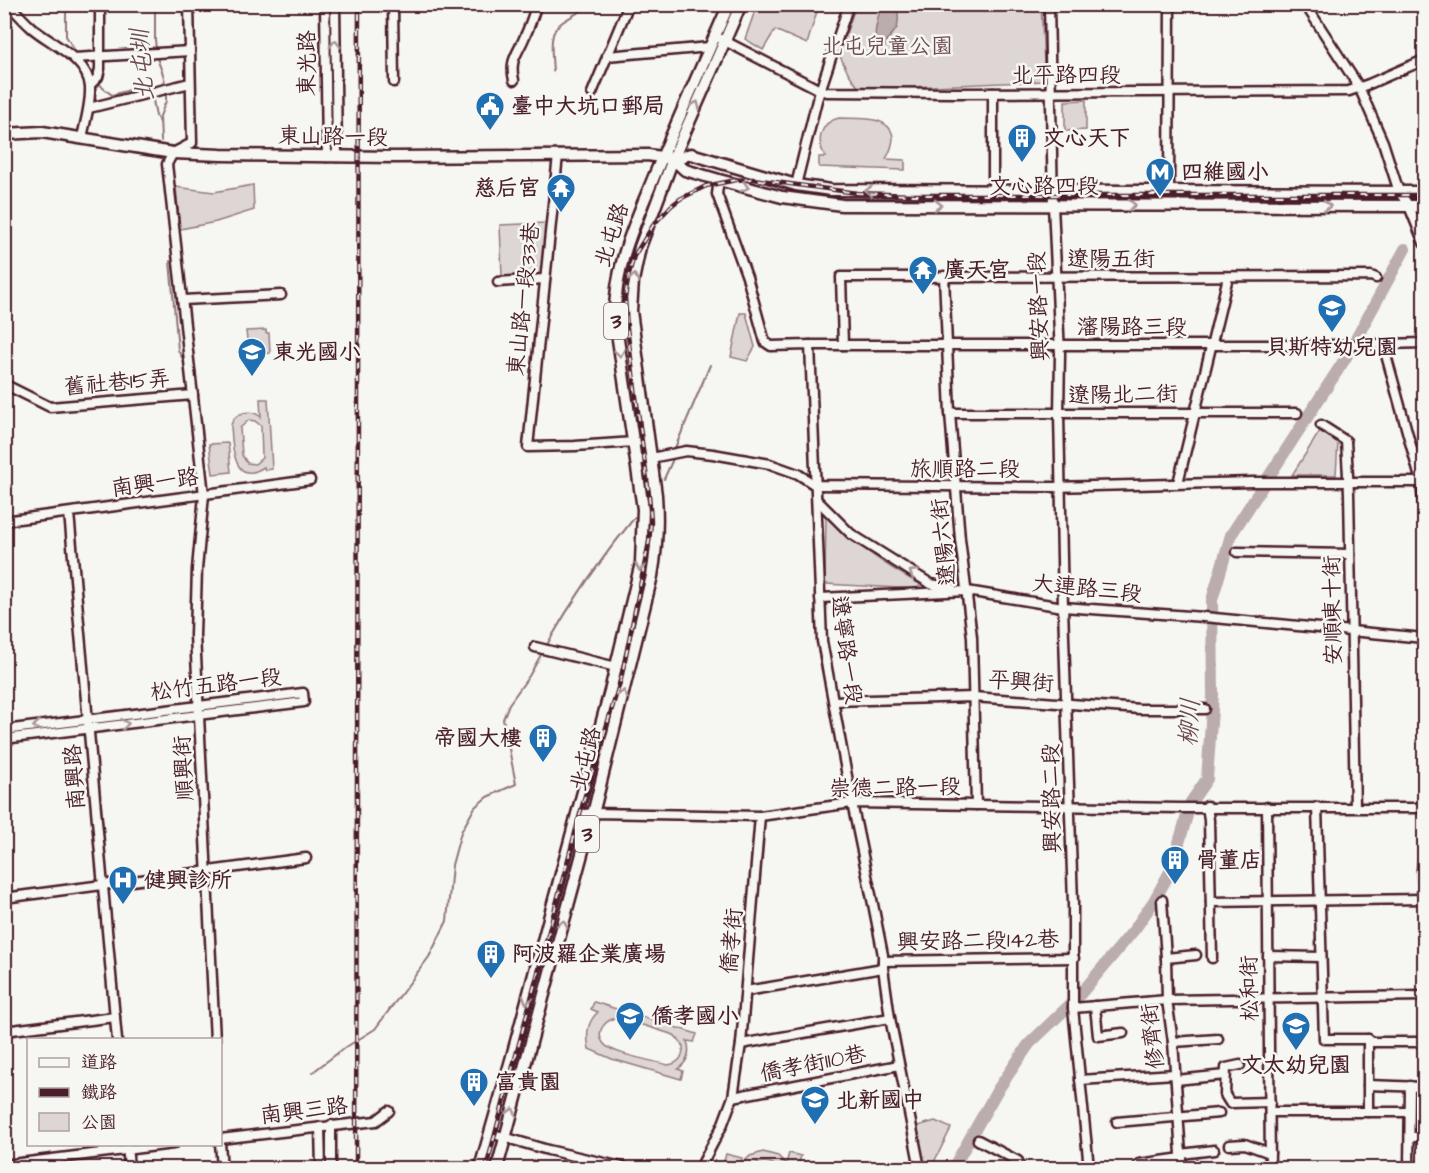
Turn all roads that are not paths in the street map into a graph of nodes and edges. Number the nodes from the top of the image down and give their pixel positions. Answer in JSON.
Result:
{"nodes":[{"id":1,"x":9,"y":4,"type":"edge"},
{"id":2,"x":100,"y":4,"type":"edge"},
{"id":3,"x":189,"y":4,"type":"edge"},
{"id":4,"x":325,"y":4,"type":"edge"},
{"id":5,"x":335,"y":4,"type":"edge"},
{"id":6,"x":393,"y":4,"type":"edge"},
{"id":7,"x":537,"y":4,"type":"edge"},
{"id":8,"x":629,"y":4,"type":"edge"},
{"id":9,"x":729,"y":4,"type":"edge"},
{"id":10,"x":741,"y":4,"type":"edge"},
{"id":11,"x":849,"y":4,"type":"edge"},
{"id":12,"x":1048,"y":4,"type":"edge"},
{"id":13,"x":1170,"y":4,"type":"edge"},
{"id":14,"x":1305,"y":4,"type":"edge"},
{"id":15,"x":720,"y":38,"type":"junction"},
{"id":16,"x":710,"y":47,"type":"junction"},
{"id":17,"x":190,"y":51,"type":"junction"},
{"id":18,"x":100,"y":56,"type":"junction"},
{"id":19,"x":607,"y":56,"type":"junction"},
{"id":20,"x":74,"y":58,"type":"junction"},
{"id":21,"x":1425,"y":60,"type":"edge"},
{"id":22,"x":514,"y":80,"type":"dead end"},
{"id":23,"x":394,"y":82,"type":"dead end"},
{"id":24,"x":190,"y":83,"type":"junction"},
{"id":25,"x":90,"y":85,"type":"junction"},
{"id":26,"x":1359,"y":87,"type":"junction"},
{"id":27,"x":820,"y":90,"type":"junction"},
{"id":28,"x":1168,"y":92,"type":"junction"},
{"id":29,"x":592,"y":93,"type":"dead end"},
{"id":30,"x":993,"y":93,"type":"junction"},
{"id":31,"x":1049,"y":93,"type":"junction"},
{"id":32,"x":89,"y":108,"type":"junction"},
{"id":33,"x":4,"y":134,"type":"edge"},
{"id":34,"x":82,"y":138,"type":"junction"},
{"id":35,"x":173,"y":153,"type":"junction"},
{"id":36,"x":558,"y":155,"type":"junction"},
{"id":37,"x":332,"y":157,"type":"junction"},
{"id":38,"x":667,"y":158,"type":"junction"},
{"id":39,"x":719,"y":180,"type":"junction"},
{"id":40,"x":796,"y":185,"type":"junction"},
{"id":41,"x":993,"y":189,"type":"junction"},
{"id":42,"x":1053,"y":190,"type":"junction"},
{"id":43,"x":1169,"y":191,"type":"junction"},
{"id":44,"x":1399,"y":192,"type":"junction"},
{"id":45,"x":1425,"y":192,"type":"edge"},
{"id":46,"x":1053,"y":205,"type":"junction"},
{"id":47,"x":1409,"y":206,"type":"junction"},
{"id":48,"x":1425,"y":206,"type":"edge"},
{"id":49,"x":1425,"y":243,"type":"edge"},
{"id":50,"x":944,"y":276,"type":"junction"},
{"id":51,"x":1056,"y":277,"type":"junction"},
{"id":52,"x":1228,"y":277,"type":"junction"},
{"id":53,"x":1376,"y":278,"type":"dead end"},
{"id":54,"x":544,"y":279,"type":"junction"},
{"id":55,"x":498,"y":282,"type":"dead end"},
{"id":56,"x":281,"y":295,"type":"dead end"},
{"id":57,"x":183,"y":300,"type":"junction"},
{"id":58,"x":1425,"y":343,"type":"edge"},
{"id":59,"x":1212,"y":344,"type":"junction"},
{"id":60,"x":1383,"y":344,"type":"junction"},
{"id":61,"x":810,"y":345,"type":"junction"},
{"id":62,"x":843,"y":345,"type":"junction"},
{"id":63,"x":1059,"y":345,"type":"junction"},
{"id":64,"x":948,"y":346,"type":"junction"},
{"id":65,"x":8,"y":386,"type":"edge"},
{"id":66,"x":193,"y":395,"type":"junction"},
{"id":67,"x":1196,"y":412,"type":"junction"},
{"id":68,"x":950,"y":413,"type":"junction"},
{"id":69,"x":1297,"y":413,"type":"dead end"},
{"id":70,"x":1059,"y":414,"type":"junction"},
{"id":71,"x":1321,"y":425,"type":"dead end"},
{"id":72,"x":649,"y":441,"type":"junction"},
{"id":73,"x":634,"y":443,"type":"junction"},
{"id":74,"x":651,"y":459,"type":"junction"},
{"id":75,"x":636,"y":461,"type":"junction"},
{"id":76,"x":310,"y":480,"type":"dead end"},
{"id":77,"x":1423,"y":482,"type":"edge"},
{"id":78,"x":1178,"y":483,"type":"junction"},
{"id":79,"x":1347,"y":483,"type":"junction"},
{"id":80,"x":815,"y":485,"type":"junction"},
{"id":81,"x":956,"y":487,"type":"junction"},
{"id":82,"x":1060,"y":487,"type":"junction"},
{"id":83,"x":204,"y":495,"type":"junction"},
{"id":84,"x":817,"y":500,"type":"junction"},
{"id":85,"x":1425,"y":512,"type":"edge"},
{"id":86,"x":69,"y":513,"type":"junction"},
{"id":87,"x":4,"y":521,"type":"edge"},
{"id":88,"x":1238,"y":552,"type":"dead end"},
{"id":89,"x":1350,"y":554,"type":"junction"},
{"id":90,"x":967,"y":591,"type":"junction"},
{"id":91,"x":820,"y":598,"type":"junction"},
{"id":92,"x":1063,"y":607,"type":"junction"},
{"id":93,"x":1351,"y":631,"type":"junction"},
{"id":94,"x":1425,"y":638,"type":"edge"},
{"id":95,"x":537,"y":647,"type":"dead end"},
{"id":96,"x":616,"y":667,"type":"junction"},
{"id":97,"x":974,"y":697,"type":"junction"},
{"id":98,"x":834,"y":701,"type":"junction"},
{"id":99,"x":1068,"y":704,"type":"junction"},
{"id":100,"x":1205,"y":709,"type":"dead end"},
{"id":101,"x":200,"y":710,"type":"junction"},
{"id":102,"x":89,"y":724,"type":"junction"},
{"id":103,"x":4,"y":730,"type":"edge"},
{"id":104,"x":4,"y":739,"type":"edge"},
{"id":105,"x":852,"y":802,"type":"junction"},
{"id":106,"x":976,"y":804,"type":"junction"},
{"id":107,"x":1069,"y":806,"type":"junction"},
{"id":108,"x":1204,"y":807,"type":"junction"},
{"id":109,"x":1267,"y":807,"type":"junction"},
{"id":110,"x":1317,"y":807,"type":"junction"},
{"id":111,"x":1355,"y":807,"type":"junction"},
{"id":112,"x":1425,"y":808,"type":"edge"},
{"id":113,"x":593,"y":813,"type":"junction"},
{"id":114,"x":576,"y":815,"type":"junction"},
{"id":115,"x":760,"y":816,"type":"junction"},
{"id":116,"x":1425,"y":855,"type":"edge"},
{"id":117,"x":306,"y":858,"type":"dead end"},
{"id":118,"x":207,"y":871,"type":"junction"},
{"id":119,"x":102,"y":885,"type":"junction"},
{"id":120,"x":4,"y":898,"type":"edge"},
{"id":121,"x":1424,"y":899,"type":"edge"},
{"id":122,"x":1162,"y":900,"type":"dead end"},
{"id":123,"x":1321,"y":900,"type":"junction"},
{"id":124,"x":1211,"y":902,"type":"junction"},
{"id":125,"x":1268,"y":903,"type":"junction"},
{"id":126,"x":1196,"y":956,"type":"dead end"},
{"id":127,"x":1268,"y":956,"type":"junction"},
{"id":128,"x":1321,"y":957,"type":"junction"},
{"id":129,"x":1074,"y":958,"type":"junction"},
{"id":130,"x":1166,"y":958,"type":"junction"},
{"id":131,"x":1212,"y":958,"type":"dead end"},
{"id":132,"x":883,"y":964,"type":"junction"},
{"id":133,"x":746,"y":991,"type":"junction"},
{"id":134,"x":1425,"y":996,"type":"edge"},
{"id":135,"x":1268,"y":997,"type":"junction"},
{"id":136,"x":1322,"y":997,"type":"junction"},
{"id":137,"x":1167,"y":1000,"type":"junction"},
{"id":138,"x":1073,"y":1004,"type":"junction"},
{"id":139,"x":1095,"y":1006,"type":"junction"},
{"id":140,"x":115,"y":1017,"type":"junction"},
{"id":141,"x":890,"y":1018,"type":"junction"},
{"id":142,"x":4,"y":1031,"type":"edge"},
{"id":143,"x":1123,"y":1033,"type":"dead end"},
{"id":144,"x":117,"y":1038,"type":"edge"},
{"id":145,"x":215,"y":1038,"type":"edge"},
{"id":146,"x":1218,"y":1039,"type":"dead end"},
{"id":147,"x":1368,"y":1039,"type":"junction"},
{"id":148,"x":1173,"y":1042,"type":"junction"},
{"id":149,"x":1425,"y":1042,"type":"edge"},
{"id":150,"x":741,"y":1044,"type":"junction"},
{"id":151,"x":899,"y":1065,"type":"junction"},
{"id":152,"x":1240,"y":1065,"type":"dead end"},
{"id":153,"x":1225,"y":1075,"type":"junction"},
{"id":154,"x":1175,"y":1077,"type":"junction"},
{"id":155,"x":1080,"y":1080,"type":"junction"},
{"id":156,"x":1368,"y":1085,"type":"junction"},
{"id":157,"x":1410,"y":1086,"type":"junction"},
{"id":158,"x":1425,"y":1086,"type":"edge"},
{"id":159,"x":733,"y":1097,"type":"junction"},
{"id":160,"x":1270,"y":1102,"type":"junction"},
{"id":161,"x":389,"y":1111,"type":"dead end"},
{"id":162,"x":1270,"y":1112,"type":"junction"},
{"id":163,"x":1368,"y":1112,"type":"junction"},
{"id":164,"x":1409,"y":1112,"type":"junction"},
{"id":165,"x":1219,"y":1113,"type":"dead end"},
{"id":166,"x":1178,"y":1117,"type":"junction"},
{"id":167,"x":1117,"y":1122,"type":"dead end"},
{"id":168,"x":331,"y":1125,"type":"junction"},
{"id":169,"x":320,"y":1127,"type":"junction"},
{"id":170,"x":490,"y":1133,"type":"junction"},
{"id":171,"x":505,"y":1137,"type":"junction"},
{"id":172,"x":1410,"y":1137,"type":"junction"},
{"id":173,"x":1425,"y":1137,"type":"edge"},
{"id":174,"x":222,"y":1139,"type":"edge"},
{"id":175,"x":978,"y":1140,"type":"dead end"},
{"id":176,"x":1229,"y":1145,"type":"dead end"},
{"id":177,"x":143,"y":1146,"type":"edge"},
{"id":178,"x":220,"y":1146,"type":"edge"},
{"id":179,"x":127,"y":1147,"type":"edge"},
{"id":180,"x":1214,"y":1150,"type":"dead end"},
{"id":181,"x":1270,"y":1153,"type":"junction"},
{"id":182,"x":1181,"y":1156,"type":"junction"},
{"id":183,"x":1138,"y":1164,"type":"dead end"},
{"id":184,"x":4,"y":1166,"type":"edge"},
{"id":185,"x":129,"y":1168,"type":"edge"},
{"id":186,"x":222,"y":1168,"type":"edge"},
{"id":187,"x":321,"y":1168,"type":"edge"},
{"id":188,"x":331,"y":1168,"type":"edge"},
{"id":189,"x":480,"y":1168,"type":"edge"},
{"id":190,"x":497,"y":1168,"type":"edge"},
{"id":191,"x":626,"y":1168,"type":"edge"},
{"id":192,"x":700,"y":1168,"type":"edge"},
{"id":193,"x":920,"y":1168,"type":"edge"},
{"id":194,"x":1019,"y":1168,"type":"edge"},
{"id":195,"x":1089,"y":1168,"type":"edge"},
{"id":196,"x":1182,"y":1168,"type":"edge"},
{"id":197,"x":1270,"y":1168,"type":"edge"},
{"id":198,"x":1408,"y":1168,"type":"edge"}],
"edges":[{"from":1,"to":20,"type":"street"},
{"from":2,"to":18,"type":"street"},
{"from":3,"to":17,"type":"street"},
{"from":4,"to":37,"type":"street","name":"東光路"},
{"from":37,"to":5,"type":"street","name":"東光路","one_way":true},
{"from":6,"to":23,"type":"street"},
{"from":7,"to":22,"type":"street"},
{"from":8,"to":19,"type":"street"},
{"from":9,"to":15,"type":"main road","name":"北屯路","number":"3"},
{"from":10,"to":15,"type":"main road","name":"北屯路","number":"3"},
{"from":11,"to":27,"type":"street"},
{"from":12,"to":31,"type":"street","name":"興安路一段"},
{"from":13,"to":28,"type":"street"},
{"from":14,"to":26,"type":"street"},
{"from":15,"to":16,"type":"main road","name":"北屯路","number":"3"},
{"from":15,"to":27,"type":"street","name":"北平路四段"},
{"from":38,"to":15,"type":"main road","name":"北屯路","number":"3","one_way":true},
{"from":16,"to":19,"type":"street"},
{"from":16,"to":38,"type":"main road","name":"北屯路","number":"3"},
{"from":17,"to":18,"type":"street"},
{"from":17,"to":24,"type":"street"},
{"from":18,"to":20,"type":"street"},
{"from":18,"to":25,"type":"street"},
{"from":19,"to":29,"type":"street"},
{"from":20,"to":25,"type":"street"},
{"from":21,"to":26,"type":"street","name":"北平路四段"},
{"from":24,"to":32,"type":"street"},
{"from":24,"to":35,"type":"street"},
{"from":25,"to":32,"type":"street"},
{"from":26,"to":28,"type":"street","name":"北平路四段"},
{"from":26,"to":44,"type":"street"},
{"from":27,"to":30,"type":"street","name":"北平路四段"},
{"from":27,"to":40,"type":"street"},
{"from":28,"to":31,"type":"street","name":"北平路四段"},
{"from":28,"to":43,"type":"street"},
{"from":30,"to":31,"type":"street","name":"北平路四段"},
{"from":30,"to":41,"type":"street"},
{"from":31,"to":42,"type":"street","name":"興安路一段"},
{"from":32,"to":34,"type":"street"},
{"from":33,"to":34,"type":"main road","name":"東山路一段"},
{"from":34,"to":35,"type":"main road","name":"東山路一段"},
{"from":35,"to":37,"type":"main road","name":"東山路一段"},
{"from":35,"to":57,"type":"street","name":"順興街"},
{"from":36,"to":37,"type":"main road","name":"東山路一段"},
{"from":36,"to":38,"type":"main road","name":"東山路一段"},
{"from":36,"to":54,"type":"street","name":"東山路一段33巷"},
{"from":38,"to":39,"type":"main road","name":"文心路四段"},
{"from":38,"to":40,"type":"main road","name":"文心路四段"},
{"from":72,"to":38,"type":"main road","name":"北屯路","number":"3","one_way":true},
{"from":38,"to":73,"type":"main road","name":"北屯路","number":"3","one_way":true},
{"from":39,"to":46,"type":"main road","name":"文心路四段","one_way":true},
{"from":39,"to":61,"type":"street"},
{"from":41,"to":40,"type":"main road","name":"文心路四段","one_way":true},
{"from":41,"to":42,"type":"main road","name":"文心路四段"},
{"from":42,"to":43,"type":"main road","name":"文心路四段"},
{"from":42,"to":46,"type":"street","name":"興安路一段"},
{"from":43,"to":44,"type":"main road","name":"文心路四段"},
{"from":44,"to":45,"type":"main road","name":"文心路四段"},
{"from":44,"to":47,"type":"street"},
{"from":46,"to":47,"type":"main road","name":"文心路四段","one_way":true},
{"from":46,"to":51,"type":"street","name":"興安路一段"},
{"from":47,"to":48,"type":"main road","name":"文心路四段"},
{"from":47,"to":49,"type":"street"},
{"from":50,"to":51,"type":"street","name":"遼陽五街"},
{"from":50,"to":62,"type":"street","name":"遼陽五街"},
{"from":50,"to":64,"type":"street","name":"遼陽六街"},
{"from":51,"to":52,"type":"street","name":"遼陽五街"},
{"from":51,"to":63,"type":"street","name":"興安路一段"},
{"from":52,"to":53,"type":"street","name":"遼陽五街"},
{"from":52,"to":59,"type":"street"},
{"from":54,"to":55,"type":"street"},
{"from":54,"to":73,"type":"street","name":"東山路一段33巷"},
{"from":56,"to":57,"type":"street"},
{"from":57,"to":66,"type":"street","name":"順興街"},
{"from":58,"to":60,"type":"street"},
{"from":59,"to":60,"type":"street","name":"瀋陽路三段"},
{"from":59,"to":63,"type":"street","name":"瀋陽路三段"},
{"from":59,"to":67,"type":"street"},
{"from":60,"to":77,"type":"street"},
{"from":61,"to":62,"type":"street","name":"瀋陽路三段"},
{"from":61,"to":80,"type":"street","name":"遼寧路一段"},
{"from":62,"to":64,"type":"street","name":"瀋陽路三段"},
{"from":63,"to":64,"type":"street","name":"瀋陽路三段"},
{"from":63,"to":70,"type":"street","name":"興安路一段"},
{"from":64,"to":68,"type":"street","name":"遼陽六街"},
{"from":65,"to":66,"type":"street","name":"舊社巷15弄"},
{"from":66,"to":83,"type":"street","name":"順興街"},
{"from":67,"to":69,"type":"street","name":"遼陽北二街"},
{"from":67,"to":70,"type":"street","name":"遼陽北二街"},
{"from":67,"to":78,"type":"street"},
{"from":68,"to":70,"type":"street","name":"遼陽北二街"},
{"from":68,"to":81,"type":"street","name":"遼陽六街"},
{"from":70,"to":82,"type":"street","name":"興安路一段"},
{"from":71,"to":79,"type":"street","name":"安順東十街"},
{"from":72,"to":73,"type":"street"},
{"from":72,"to":74,"type":"main road","name":"北屯路","number":"3"},
{"from":73,"to":75,"type":"main road","name":"北屯路","number":"3"},
{"from":74,"to":75,"type":"street"},
{"from":74,"to":80,"type":"street","name":"旅順路二段"},
{"from":113,"to":74,"type":"main road","name":"北屯路","number":"3","one_way":true},
{"from":75,"to":96,"type":"main road","name":"北屯路","number":"3","one_way":true},
{"from":76,"to":83,"type":"street","name":"南興一路"},
{"from":77,"to":79,"type":"street"},
{"from":77,"to":85,"type":"street"},
{"from":78,"to":79,"type":"street","name":"旅順路二段"},
{"from":78,"to":82,"type":"street","name":"旅順路二段"},
{"from":79,"to":89,"type":"street","name":"安順東十街"},
{"from":80,"to":81,"type":"street","name":"旅順路二段"},
{"from":80,"to":84,"type":"street","name":"遼寧路一段"},
{"from":81,"to":82,"type":"street","name":"旅順路二段"},
{"from":81,"to":90,"type":"street","name":"遼陽六街"},
{"from":82,"to":92,"type":"street","name":"興安路一段"},
{"from":83,"to":86,"type":"street","name":"南興一路"},
{"from":83,"to":101,"type":"street","name":"順興街"},
{"from":90,"to":84,"type":"street","name":"大連路三段","one_way":true},
{"from":84,"to":91,"type":"street","name":"遼寧路一段"},
{"from":86,"to":87,"type":"street","name":"南興一路"},
{"from":86,"to":102,"type":"street","name":"南興路"},
{"from":88,"to":89,"type":"street"},
{"from":89,"to":93,"type":"street","name":"安順東十街"},
{"from":90,"to":91,"type":"street","name":"大連路三段"},
{"from":90,"to":92,"type":"street","name":"大連路三段"},
{"from":90,"to":97,"type":"street","name":"遼陽六街"},
{"from":91,"to":98,"type":"street","name":"遼寧路一段"},
{"from":92,"to":93,"type":"street","name":"大連路三段"},
{"from":92,"to":99,"type":"street","name":"興安路二段"},
{"from":93,"to":94,"type":"street"},
{"from":93,"to":111,"type":"street","name":"安順東十街"},
{"from":95,"to":96,"type":"street"},
{"from":96,"to":114,"type":"main road","name":"北屯路","number":"3"},
{"from":97,"to":98,"type":"street","name":"平興街"},
{"from":97,"to":99,"type":"street","name":"平興街"},
{"from":97,"to":106,"type":"street","name":"遼陽六街"},
{"from":98,"to":105,"type":"street","name":"遼寧路一段"},
{"from":99,"to":100,"type":"street","name":"平興街"},
{"from":99,"to":107,"type":"street","name":"興安路二段"},
{"from":101,"to":101,"type":"street","name":"松竹五路一段"},
{"from":101,"to":102,"type":"street","name":"松竹五路一段"},
{"from":101,"to":118,"type":"street","name":"順興街"},
{"from":102,"to":103,"type":"street","name":"松竹五路一段","one_way":true},
{"from":102,"to":104,"type":"street","name":"松竹五路一段"},
{"from":102,"to":119,"type":"street","name":"南興路"},
{"from":105,"to":106,"type":"street","name":"崇德二路一段"},
{"from":105,"to":115,"type":"street","name":"崇德二路一段"},
{"from":105,"to":132,"type":"street","name":"遼寧路一段"},
{"from":106,"to":107,"type":"street","name":"崇德二路一段"},
{"from":107,"to":108,"type":"street","name":"崇德二路一段"},
{"from":107,"to":129,"type":"street","name":"興安路二段"},
{"from":108,"to":109,"type":"street"},
{"from":108,"to":124,"type":"street"},
{"from":109,"to":110,"type":"street"},
{"from":109,"to":125,"type":"street","name":"松和街"},
{"from":110,"to":111,"type":"street"},
{"from":110,"to":123,"type":"street"},
{"from":111,"to":112,"type":"street"},
{"from":113,"to":114,"type":"street","name":"崇德二路一段"},
{"from":113,"to":115,"type":"street","name":"崇德二路一段"},
{"from":171,"to":113,"type":"main road","name":"北屯路","number":"3","one_way":true},
{"from":114,"to":170,"type":"main road","name":"北屯路","number":"3","one_way":true},
{"from":115,"to":133,"type":"street","name":"僑孝街"},
{"from":116,"to":121,"type":"street"},
{"from":117,"to":118,"type":"street"},
{"from":118,"to":119,"type":"street"},
{"from":118,"to":145,"type":"street","name":"順興街"},
{"from":119,"to":120,"type":"street"},
{"from":119,"to":140,"type":"street","name":"南興路"},
{"from":121,"to":123,"type":"street"},
{"from":122,"to":130,"type":"street","name":"修齊街"},
{"from":123,"to":125,"type":"street"},
{"from":123,"to":128,"type":"street"},
{"from":124,"to":125,"type":"street"},
{"from":124,"to":131,"type":"street"},
{"from":125,"to":127,"type":"street","name":"松和街"},
{"from":126,"to":130,"type":"street"},
{"from":127,"to":128,"type":"street"},
{"from":127,"to":135,"type":"street","name":"松和街"},
{"from":128,"to":136,"type":"street"},
{"from":129,"to":132,"type":"street","name":"興安路二段142巷"},
{"from":129,"to":138,"type":"street","name":"興安路二段"},
{"from":130,"to":137,"type":"street","name":"修齊街"},
{"from":132,"to":133,"type":"street","name":"興安路二段142巷"},
{"from":132,"to":141,"type":"street","name":"遼寧路一段"},
{"from":133,"to":150,"type":"street","name":"僑孝街"},
{"from":134,"to":136,"type":"street"},
{"from":135,"to":136,"type":"street"},
{"from":135,"to":137,"type":"street"},
{"from":135,"to":160,"type":"street","name":"松和街"},
{"from":136,"to":147,"type":"street"},
{"from":137,"to":139,"type":"street"},
{"from":137,"to":148,"type":"street","name":"修齊街"},
{"from":138,"to":139,"type":"street"},
{"from":138,"to":155,"type":"street"},
{"from":139,"to":143,"type":"street"},
{"from":140,"to":142,"type":"street"},
{"from":140,"to":144,"type":"street","name":"南興路"},
{"from":141,"to":150,"type":"street"},
{"from":141,"to":151,"type":"street","name":"遼寧路一段"},
{"from":146,"to":148,"type":"street"},
{"from":147,"to":149,"type":"street"},
{"from":147,"to":156,"type":"street"},
{"from":148,"to":154,"type":"street","name":"修齊街"},
{"from":150,"to":159,"type":"street","name":"僑孝街"},
{"from":151,"to":159,"type":"street","name":"僑孝街110巷"},
{"from":151,"to":193,"type":"street","name":"遼寧路一段"},
{"from":152,"to":153,"type":"street"},
{"from":153,"to":154,"type":"street"},
{"from":153,"to":160,"type":"street"},
{"from":154,"to":155,"type":"street"},
{"from":154,"to":166,"type":"street","name":"修齊街"},
{"from":155,"to":195,"type":"street"},
{"from":156,"to":157,"type":"street"},
{"from":156,"to":163,"type":"street"},
{"from":157,"to":158,"type":"street"},
{"from":157,"to":164,"type":"street"},
{"from":159,"to":192,"type":"street","name":"僑孝街"},
{"from":160,"to":162,"type":"street","name":"松和街"},
{"from":161,"to":168,"type":"street","name":"南興三路"},
{"from":162,"to":163,"type":"street"},
{"from":162,"to":181,"type":"street","name":"松和街"},
{"from":163,"to":164,"type":"street"},
{"from":164,"to":172,"type":"street"},
{"from":165,"to":166,"type":"street"},
{"from":166,"to":167,"type":"street"},
{"from":166,"to":182,"type":"street","name":"修齊街"},
{"from":168,"to":169,"type":"street","name":"南興三路"},
{"from":168,"to":188,"type":"street"},
{"from":169,"to":174,"type":"street","name":"南興三路"},
{"from":169,"to":187,"type":"street"},
{"from":170,"to":171,"type":"street"},
{"from":170,"to":189,"type":"main road","name":"北屯路","number":"3"},
{"from":171,"to":190,"type":"main road","name":"北屯路","number":"3"},
{"from":171,"to":191,"type":"street"},
{"from":172,"to":173,"type":"street"},
{"from":172,"to":198,"type":"street"},
{"from":175,"to":194,"type":"street"},
{"from":176,"to":181,"type":"street"},
{"from":177,"to":179,"type":"street"},
{"from":178,"to":186,"type":"street"},
{"from":179,"to":184,"type":"street"},
{"from":179,"to":185,"type":"street"},
{"from":180,"to":182,"type":"street"},
{"from":181,"to":197,"type":"street","name":"松和街"},
{"from":182,"to":183,"type":"street"},
{"from":182,"to":196,"type":"street","name":"修齊街"}]}
